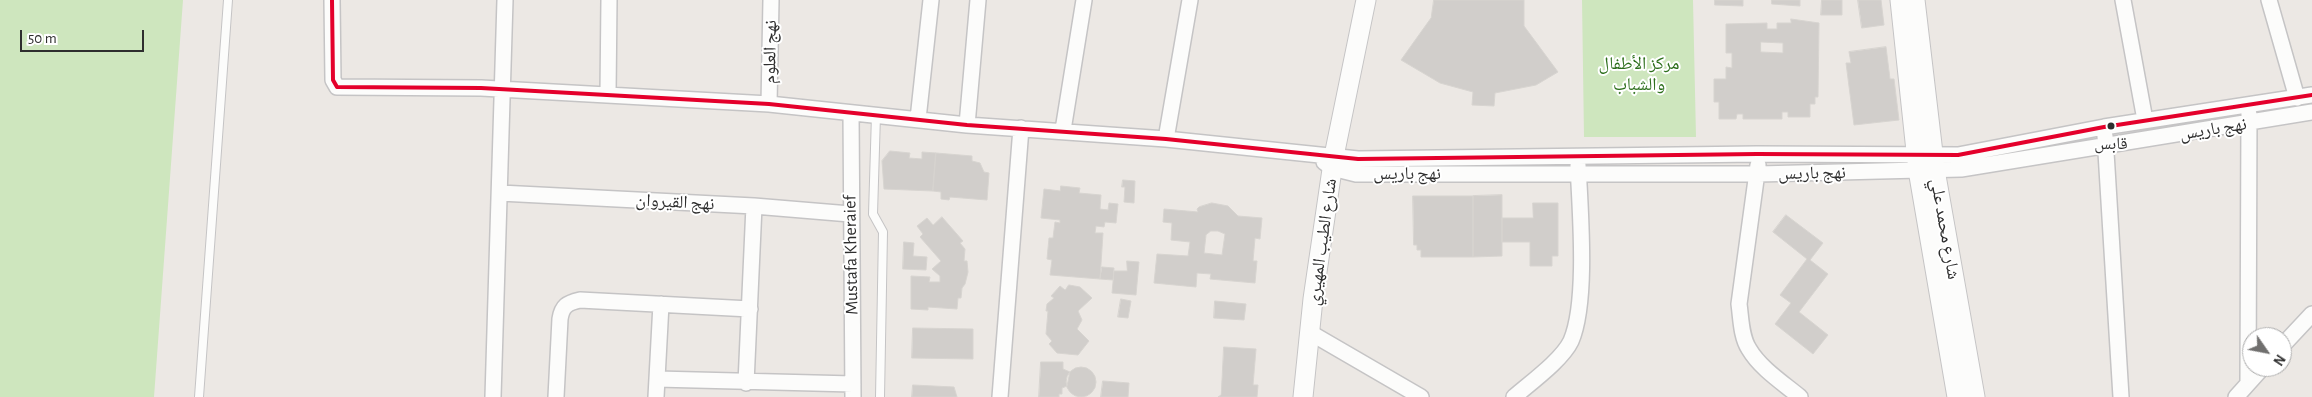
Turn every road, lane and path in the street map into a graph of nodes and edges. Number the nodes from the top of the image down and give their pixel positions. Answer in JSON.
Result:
{"nodes":[{"id":1,"x":228,"y":0,"type":"edge"},
{"id":2,"x":332,"y":0,"type":"edge"},
{"id":3,"x":506,"y":0,"type":"edge"},
{"id":4,"x":609,"y":0,"type":"edge"},
{"id":5,"x":771,"y":0,"type":"edge"},
{"id":6,"x":931,"y":0,"type":"edge"},
{"id":7,"x":978,"y":0,"type":"edge"},
{"id":8,"x":1084,"y":0,"type":"edge"},
{"id":9,"x":1190,"y":0,"type":"edge"},
{"id":10,"x":1366,"y":0,"type":"edge"},
{"id":11,"x":1900,"y":0,"type":"edge"},
{"id":12,"x":1915,"y":0,"type":"edge"},
{"id":13,"x":2123,"y":0,"type":"edge"},
{"id":14,"x":2269,"y":0,"type":"edge"},
{"id":15,"x":503,"y":90,"type":"junction"},
{"id":16,"x":608,"y":94,"type":"junction"},
{"id":17,"x":2304,"y":97,"type":"edge"},
{"id":18,"x":769,"y":104,"type":"junction"},
{"id":19,"x":2247,"y":105,"type":"junction"},
{"id":20,"x":2312,"y":112,"type":"edge"},
{"id":21,"x":851,"y":113,"type":"junction"},
{"id":22,"x":876,"y":115,"type":"junction"},
{"id":23,"x":918,"y":119,"type":"junction"},
{"id":24,"x":2146,"y":120,"type":"junction"},
{"id":25,"x":2250,"y":123,"type":"junction"},
{"id":26,"x":967,"y":125,"type":"junction"},
{"id":27,"x":2104,"y":127,"type":"junction"},
{"id":28,"x":1021,"y":128,"type":"junction"},
{"id":29,"x":1063,"y":130,"type":"junction"},
{"id":30,"x":1166,"y":139,"type":"junction"},
{"id":31,"x":2107,"y":146,"type":"junction"},
{"id":32,"x":1757,"y":154,"type":"junction"},
{"id":33,"x":1578,"y":156,"type":"junction"},
{"id":34,"x":1333,"y":162,"type":"junction"},
{"id":35,"x":1926,"y":162,"type":"junction"},
{"id":36,"x":1578,"y":174,"type":"junction"},
{"id":37,"x":1758,"y":174,"type":"junction"},
{"id":38,"x":500,"y":193,"type":"junction"},
{"id":39,"x":754,"y":206,"type":"junction"},
{"id":40,"x":850,"y":214,"type":"junction"},
{"id":41,"x":661,"y":304,"type":"junction"},
{"id":42,"x":750,"y":309,"type":"junction"},
{"id":43,"x":2312,"y":314,"type":"edge"},
{"id":44,"x":1309,"y":332,"type":"junction"},
{"id":45,"x":2292,"y":335,"type":"edge"},
{"id":46,"x":2253,"y":377,"type":"edge"},
{"id":47,"x":657,"y":379,"type":"junction"},
{"id":48,"x":746,"y":383,"type":"junction"},
{"id":49,"x":2248,"y":383,"type":"junction"},
{"id":50,"x":853,"y":391,"type":"edge"},
{"id":51,"x":199,"y":397,"type":"edge"},
{"id":52,"x":493,"y":397,"type":"edge"},
{"id":53,"x":556,"y":397,"type":"edge"},
{"id":54,"x":656,"y":397,"type":"edge"},
{"id":55,"x":880,"y":397,"type":"edge"},
{"id":56,"x":1000,"y":397,"type":"edge"},
{"id":57,"x":1303,"y":397,"type":"edge"},
{"id":58,"x":1421,"y":397,"type":"edge"},
{"id":59,"x":1514,"y":397,"type":"edge"},
{"id":60,"x":1800,"y":397,"type":"edge"},
{"id":61,"x":1957,"y":397,"type":"edge"},
{"id":62,"x":1975,"y":397,"type":"edge"},
{"id":63,"x":2121,"y":397,"type":"edge"},
{"id":64,"x":2236,"y":397,"type":"edge"}],
"edges":[{"from":1,"to":51,"type":"lane"},
{"from":2,"to":15,"type":"street","name":"نهج باريس"},
{"from":3,"to":15,"type":"street"},
{"from":4,"to":16,"type":"street"},
{"from":5,"to":18,"type":"street","name":"نهج العلوم"},
{"from":6,"to":23,"type":"street"},
{"from":7,"to":26,"type":"street"},
{"from":8,"to":29,"type":"street"},
{"from":9,"to":30,"type":"street"},
{"from":10,"to":34,"type":"street","name":"شارع الطيب المهيري"},
{"from":11,"to":35,"type":"street","name":"شارع محمد علي"},
{"from":12,"to":35,"type":"street","name":"شارع محمد علي"},
{"from":13,"to":24,"type":"street"},
{"from":14,"to":17,"type":"street"},
{"from":15,"to":16,"type":"street","name":"نهج باريس"},
{"from":15,"to":38,"type":"street"},
{"from":16,"to":18,"type":"street","name":"نهج باريس"},
{"from":17,"to":19,"type":"street","name":"نهج باريس"},
{"from":18,"to":21,"type":"street","name":"نهج باريس"},
{"from":19,"to":24,"type":"street","name":"نهج باريس"},
{"from":19,"to":25,"type":"street"},
{"from":20,"to":25,"type":"street","name":"نهج باريس"},
{"from":21,"to":22,"type":"street","name":"نهج باريس"},
{"from":21,"to":40,"type":"street","name":"Mustafa Kheraief"},
{"from":22,"to":23,"type":"street","name":"نهج باريس"},
{"from":22,"to":55,"type":"lane"},
{"from":23,"to":26,"type":"street","name":"نهج باريس"},
{"from":24,"to":27,"type":"street","name":"نهج باريس"},
{"from":25,"to":31,"type":"street","name":"نهج باريس"},
{"from":25,"to":49,"type":"street"},
{"from":26,"to":28,"type":"street","name":"نهج باريس"},
{"from":27,"to":31,"type":"street"},
{"from":27,"to":35,"type":"street","name":"نهج باريس"},
{"from":28,"to":29,"type":"street","name":"نهج باريس"},
{"from":28,"to":56,"type":"street"},
{"from":29,"to":30,"type":"street","name":"نهج باريس"},
{"from":30,"to":34,"type":"street","name":"نهج باريس"},
{"from":31,"to":35,"type":"street","name":"نهج باريس"},
{"from":31,"to":63,"type":"street"},
{"from":32,"to":33,"type":"street","name":"نهج باريس"},
{"from":32,"to":35,"type":"street","name":"نهج باريس"},
{"from":32,"to":37,"type":"street"},
{"from":33,"to":34,"type":"street","name":"نهج باريس"},
{"from":33,"to":36,"type":"street"},
{"from":34,"to":36,"type":"street","name":"نهج باريس"},
{"from":34,"to":44,"type":"street","name":"شارع الطيب المهيري"},
{"from":35,"to":37,"type":"street","name":"نهج باريس"},
{"from":35,"to":61,"type":"street","name":"شارع محمد علي"},
{"from":35,"to":62,"type":"street","name":"شارع محمد علي"},
{"from":36,"to":37,"type":"street","name":"نهج باريس"},
{"from":36,"to":59,"type":"street"},
{"from":37,"to":60,"type":"street"},
{"from":38,"to":39,"type":"street","name":"نهج القيروان"},
{"from":38,"to":52,"type":"street"},
{"from":39,"to":40,"type":"street","name":"نهج القيروان"},
{"from":39,"to":42,"type":"street"},
{"from":40,"to":50,"type":"street","name":"Mustafa Kheraief"},
{"from":41,"to":42,"type":"street"},
{"from":41,"to":47,"type":"street"},
{"from":41,"to":53,"type":"street"},
{"from":42,"to":48,"type":"street"},
{"from":43,"to":45,"type":"street"},
{"from":44,"to":57,"type":"street","name":"شارع الطيب المهيري"},
{"from":44,"to":58,"type":"street"},
{"from":46,"to":49,"type":"street"},
{"from":47,"to":48,"type":"street"},
{"from":47,"to":54,"type":"street"},
{"from":48,"to":50,"type":"street"},
{"from":49,"to":64,"type":"street"}]}
